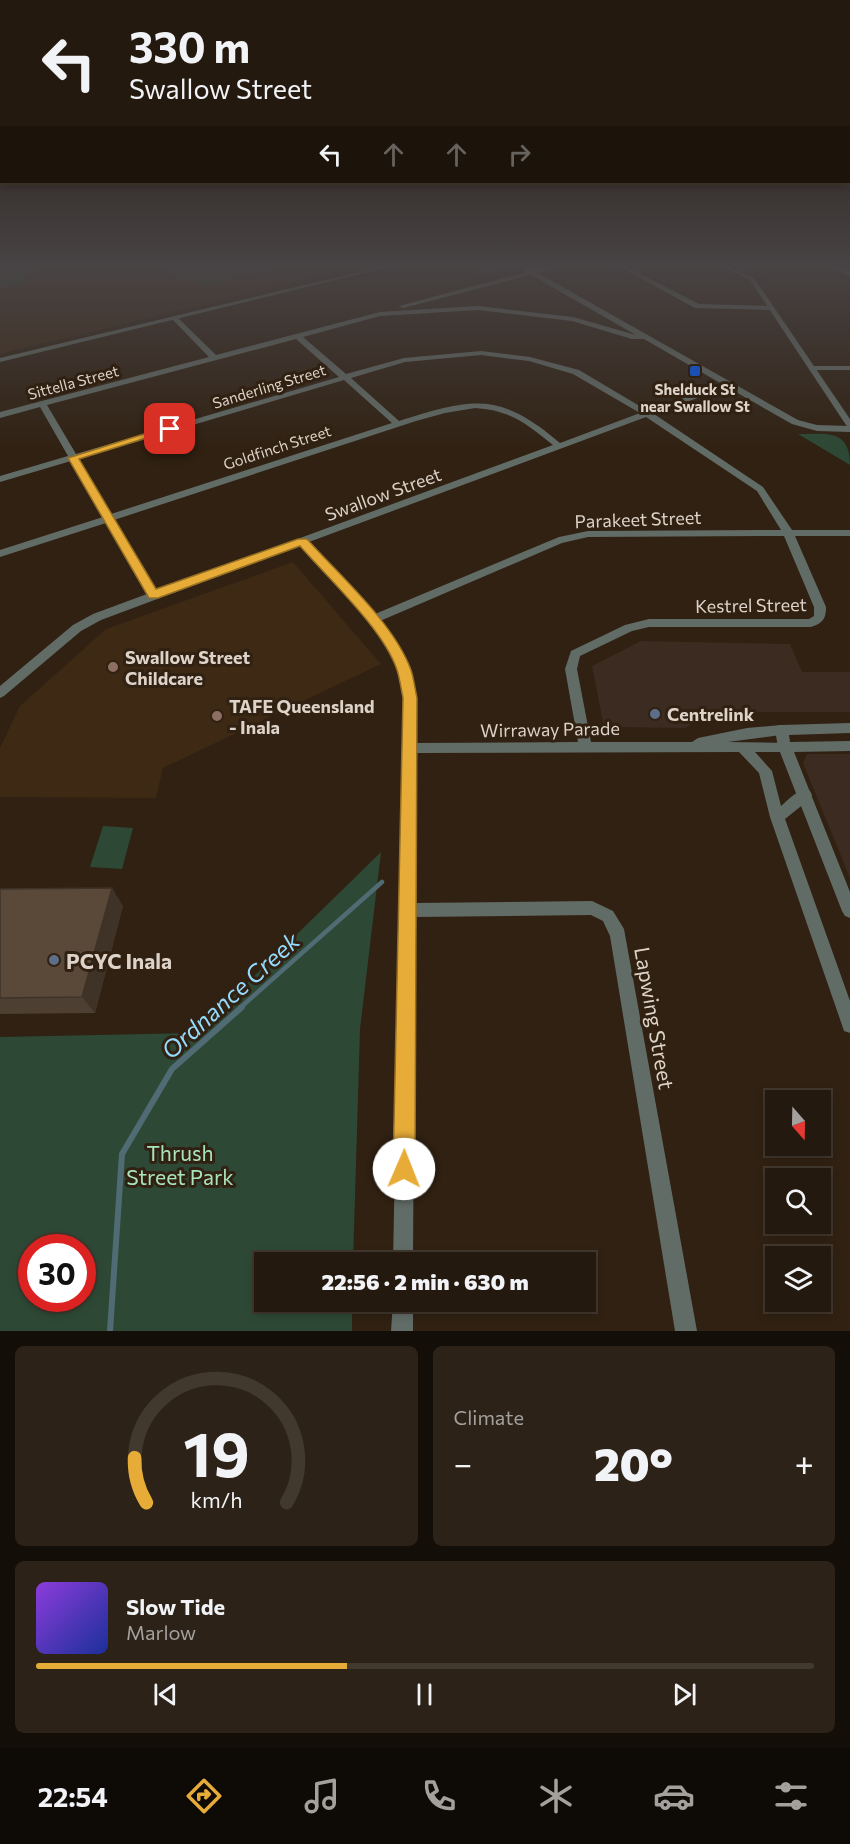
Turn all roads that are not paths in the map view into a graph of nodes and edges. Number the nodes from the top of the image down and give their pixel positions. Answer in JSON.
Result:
{"nodes":[{"id":1,"x":142,"y":326,"type":"edge"},
{"id":2,"x":184,"y":326,"type":"edge"},
{"id":3,"x":335,"y":326,"type":"edge"},
{"id":4,"x":598,"y":326,"type":"edge"},
{"id":5,"x":629,"y":326,"type":"edge"},
{"id":6,"x":783,"y":326,"type":"edge"},
{"id":7,"x":298,"y":336,"type":"junction"},
{"id":8,"x":647,"y":337,"type":"junction"},
{"id":9,"x":214,"y":358,"type":"junction"},
{"id":10,"x":0,"y":360,"type":"edge"},
{"id":11,"x":812,"y":368,"type":"junction"},
{"id":12,"x":850,"y":368,"type":"edge"},
{"id":13,"x":343,"y":378,"type":"junction"},
{"id":14,"x":728,"y":384,"type":"junction"},
{"id":15,"x":42,"y":404,"type":"junction"},
{"id":16,"x":646,"y":413,"type":"junction"},
{"id":17,"x":0,"y":415,"type":"edge"},
{"id":18,"x":398,"y":424,"type":"junction"},
{"id":19,"x":850,"y":427,"type":"edge"},
{"id":20,"x":559,"y":446,"type":"junction"},
{"id":21,"x":73,"y":458,"type":"junction"},
{"id":22,"x":0,"y":479,"type":"edge"},
{"id":23,"x":110,"y":518,"type":"junction"},
{"id":24,"x":786,"y":532,"type":"junction"},
{"id":25,"x":850,"y":532,"type":"edge"},
{"id":26,"x":302,"y":542,"type":"junction"},
{"id":27,"x":0,"y":554,"type":"edge"},
{"id":28,"x":153,"y":595,"type":"junction"},
{"id":29,"x":372,"y":620,"type":"junction"},
{"id":30,"x":0,"y":693,"type":"edge"},
{"id":31,"x":850,"y":728,"type":"edge"},
{"id":32,"x":781,"y":730,"type":"junction"},
{"id":33,"x":692,"y":745,"type":"junction"},
{"id":34,"x":585,"y":746,"type":"junction"},
{"id":35,"x":850,"y":746,"type":"edge"},
{"id":36,"x":785,"y":747,"type":"junction"},
{"id":37,"x":409,"y":748,"type":"junction"},
{"id":38,"x":743,"y":748,"type":"junction"},
{"id":39,"x":805,"y":795,"type":"junction"},
{"id":40,"x":777,"y":816,"type":"junction"},
{"id":41,"x":406,"y":910,"type":"junction"},
{"id":42,"x":850,"y":911,"type":"edge"},
{"id":43,"x":850,"y":1024,"type":"edge"},
{"id":44,"x":403,"y":1252,"type":"edge"},
{"id":45,"x":403,"y":1312,"type":"edge"},
{"id":46,"x":402,"y":1331,"type":"edge"},
{"id":47,"x":686,"y":1331,"type":"edge"}],
"edges":[{"from":1,"to":10,"type":"street"},
{"from":2,"to":9,"type":"street"},
{"from":3,"to":7,"type":"street","name":"Sittella Street"},
{"from":4,"to":8,"type":"street"},
{"from":5,"to":8,"type":"street"},
{"from":6,"to":11,"type":"street"},
{"from":7,"to":9,"type":"street","name":"Sittella Street"},
{"from":7,"to":13,"type":"street"},
{"from":8,"to":14,"type":"street"},
{"from":9,"to":15,"type":"street","name":"Sittella Street"},
{"from":11,"to":12,"type":"street"},
{"from":11,"to":19,"type":"street"},
{"from":13,"to":16,"type":"street","name":"Sanderling Street"},
{"from":13,"to":18,"type":"street"},
{"from":13,"to":21,"type":"street","name":"Sanderling Street"},
{"from":14,"to":16,"type":"street","name":"Swallow Street"},
{"from":14,"to":19,"type":"street"},
{"from":15,"to":17,"type":"street","name":"Sittella Street"},
{"from":15,"to":21,"type":"street"},
{"from":16,"to":20,"type":"street","name":"Swallow Street"},
{"from":16,"to":24,"type":"street","name":"Kestrel Street"},
{"from":18,"to":20,"type":"street","name":"Goldfinch Street"},
{"from":18,"to":23,"type":"street","name":"Goldfinch Street"},
{"from":20,"to":26,"type":"street","name":"Swallow Street"},
{"from":21,"to":22,"type":"street","name":"Sanderling Street"},
{"from":21,"to":23,"type":"street"},
{"from":23,"to":27,"type":"street","name":"Goldfinch Street"},
{"from":23,"to":28,"type":"street"},
{"from":24,"to":25,"type":"street","name":"Parakeet Street"},
{"from":24,"to":29,"type":"street","name":"Parakeet Street"},
{"from":24,"to":34,"type":"street","name":"Kestrel Street"},
{"from":26,"to":28,"type":"street","name":"Swallow Street"},
{"from":26,"to":29,"type":"street"},
{"from":28,"to":30,"type":"street","name":"Swallow Street"},
{"from":29,"to":37,"type":"street"},
{"from":31,"to":32,"type":"street","name":"Wirraway Parade"},
{"from":32,"to":33,"type":"street","name":"Wirraway Parade"},
{"from":32,"to":36,"type":"street"},
{"from":33,"to":34,"type":"street","name":"Wirraway Parade"},
{"from":33,"to":38,"type":"street","name":"Wirraway Parade"},
{"from":34,"to":37,"type":"street","name":"Wirraway Parade"},
{"from":35,"to":36,"type":"street","name":"Wirraway Parade"},
{"from":36,"to":38,"type":"street","name":"Wirraway Parade"},
{"from":36,"to":39,"type":"street"},
{"from":37,"to":41,"type":"street"},
{"from":38,"to":40,"type":"street"},
{"from":39,"to":40,"type":"street"},
{"from":39,"to":42,"type":"street"},
{"from":40,"to":43,"type":"street"},
{"from":41,"to":44,"type":"street"},
{"from":41,"to":47,"type":"street","name":"Lapwing Street"},
{"from":45,"to":46,"type":"street"}]}
